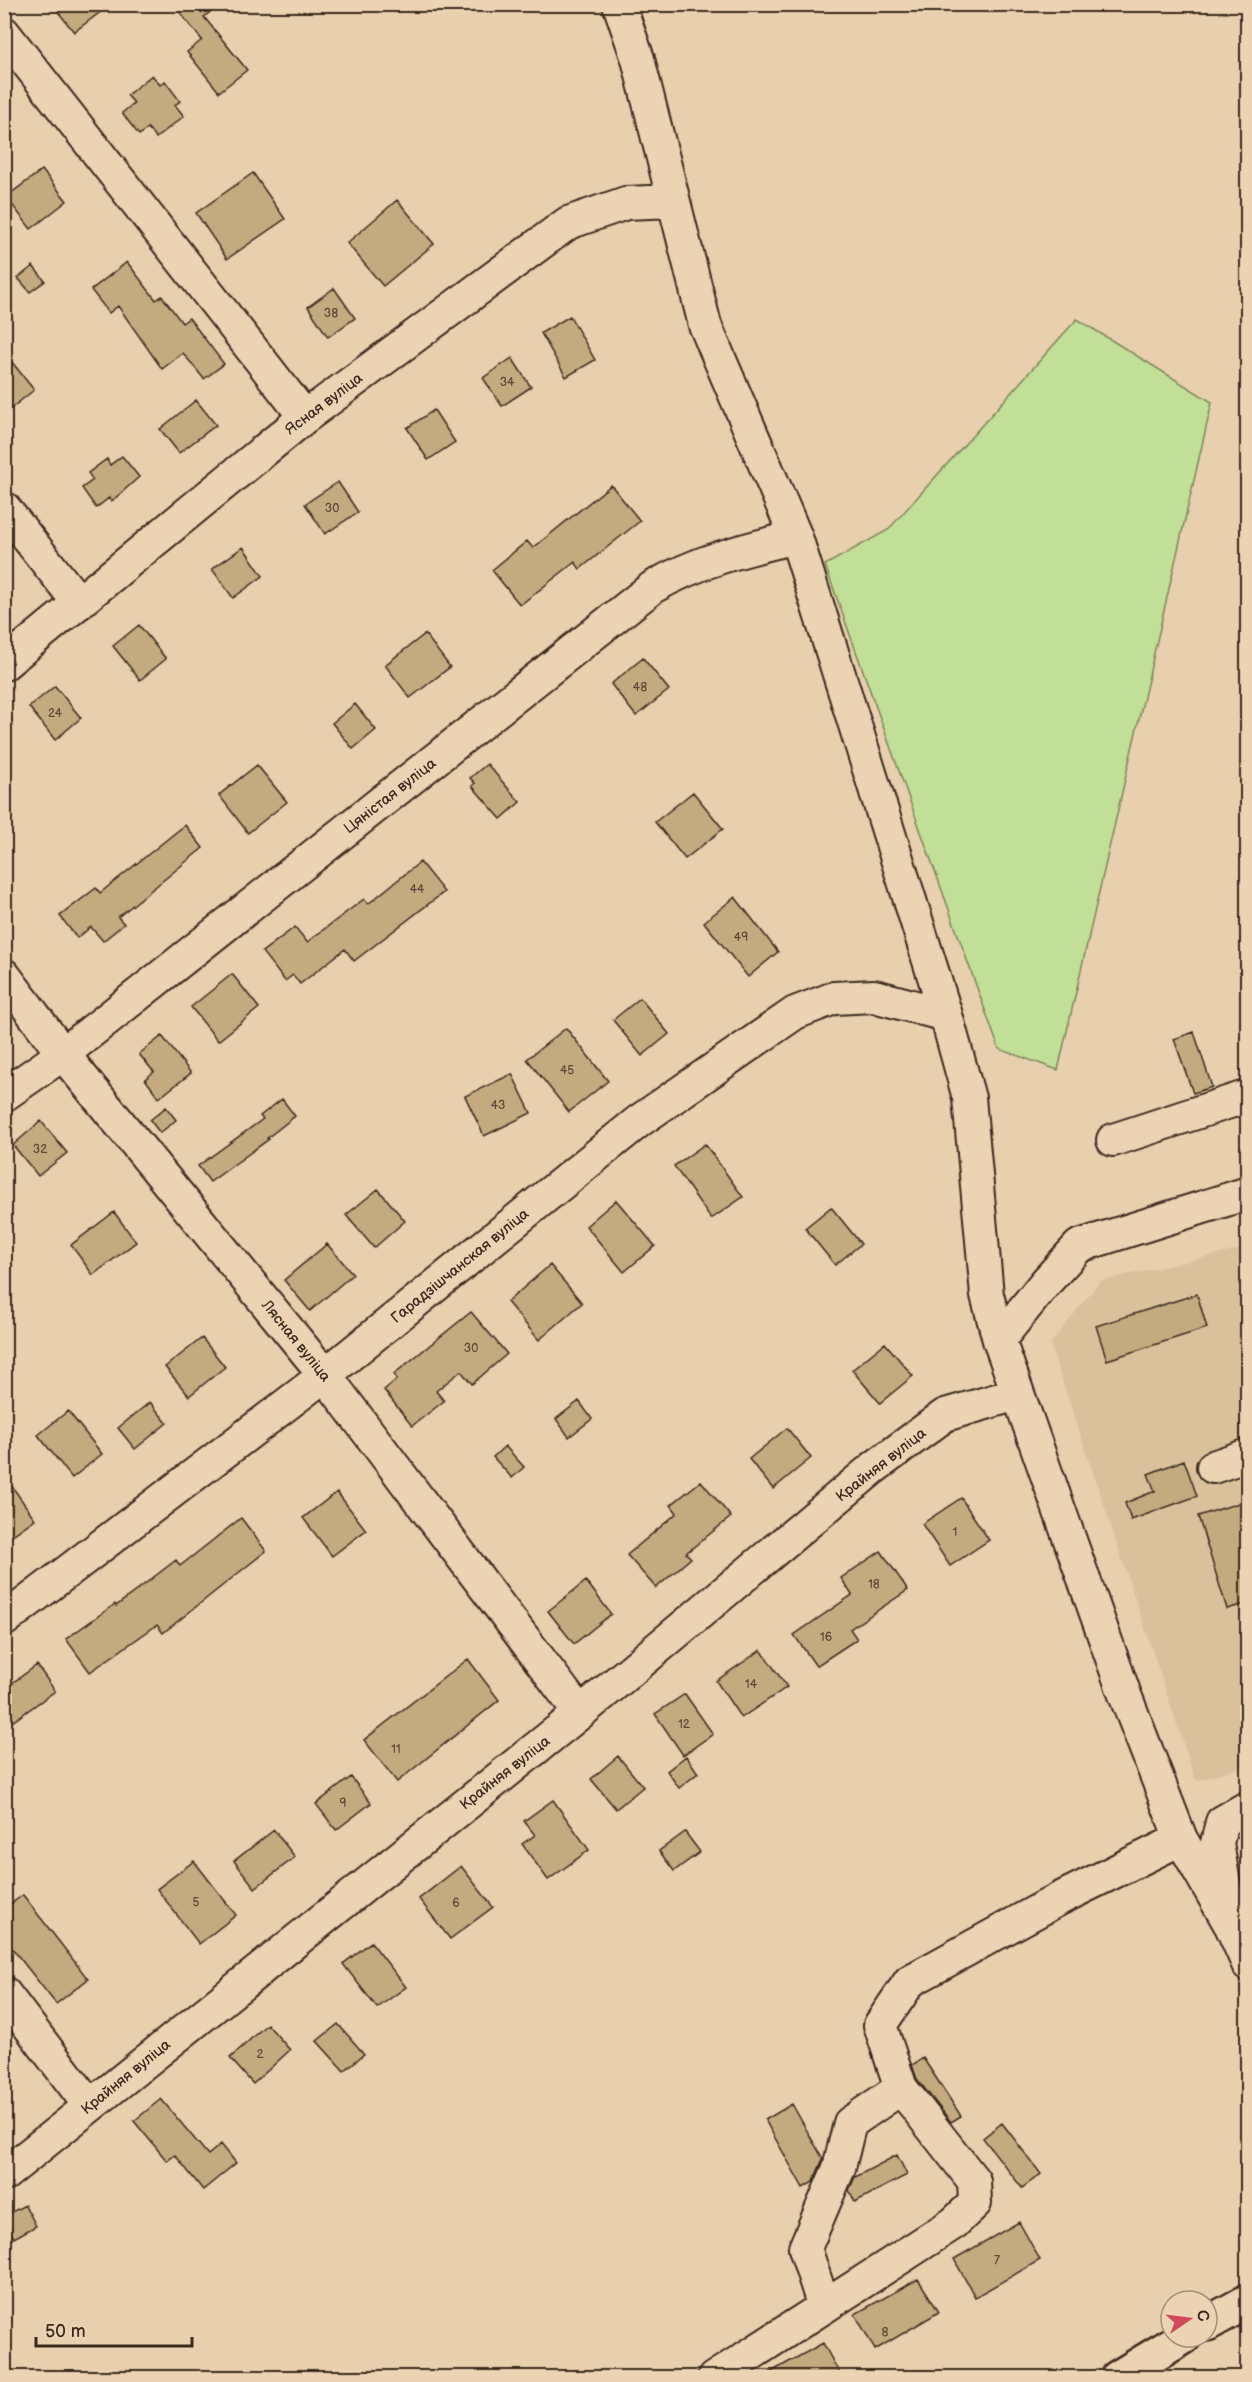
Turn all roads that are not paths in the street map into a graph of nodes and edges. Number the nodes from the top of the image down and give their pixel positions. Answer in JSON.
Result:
{"nodes":[{"id":1,"x":619,"y":4,"type":"edge"},
{"id":2,"x":4,"y":33,"type":"edge"},
{"id":3,"x":673,"y":201,"type":"junction"},
{"id":4,"x":305,"y":417,"type":"junction"},
{"id":5,"x":4,"y":508,"type":"edge"},
{"id":6,"x":796,"y":537,"type":"junction"},
{"id":7,"x":78,"y":603,"type":"junction"},
{"id":8,"x":4,"y":664,"type":"edge"},
{"id":9,"x":4,"y":975,"type":"edge"},
{"id":10,"x":946,"y":1015,"type":"junction"},
{"id":11,"x":63,"y":1054,"type":"junction"},
{"id":12,"x":4,"y":1095,"type":"edge"},
{"id":13,"x":1248,"y":1096,"type":"edge"},
{"id":14,"x":1113,"y":1140,"type":"dead end"},
{"id":15,"x":1248,"y":1194,"type":"edge"},
{"id":16,"x":999,"y":1340,"type":"junction"},
{"id":17,"x":325,"y":1375,"type":"junction"},
{"id":18,"x":1017,"y":1394,"type":"junction"},
{"id":19,"x":1248,"y":1455,"type":"edge"},
{"id":20,"x":1214,"y":1467,"type":"dead end"},
{"id":21,"x":4,"y":1620,"type":"edge"},
{"id":22,"x":580,"y":1713,"type":"junction"},
{"id":23,"x":1248,"y":1807,"type":"edge"},
{"id":24,"x":1181,"y":1839,"type":"junction"},
{"id":25,"x":1231,"y":1926,"type":"junction"},
{"id":26,"x":1248,"y":1964,"type":"edge"},
{"id":27,"x":4,"y":1993,"type":"edge"},
{"id":28,"x":901,"y":2088,"type":"junction"},
{"id":29,"x":90,"y":2106,"type":"junction"},
{"id":30,"x":4,"y":2175,"type":"edge"},
{"id":31,"x":1248,"y":2301,"type":"edge"},
{"id":32,"x":824,"y":2307,"type":"junction"},
{"id":33,"x":1219,"y":2317,"type":"edge"},
{"id":34,"x":1164,"y":2349,"type":"edge"},
{"id":35,"x":714,"y":2378,"type":"edge"},
{"id":36,"x":1117,"y":2378,"type":"edge"}],
"edges":[{"from":1,"to":3,"type":"street"},
{"from":2,"to":4,"type":"street"},
{"from":3,"to":4,"type":"street","name":"Ясная вуліца"},
{"from":3,"to":6,"type":"street"},
{"from":4,"to":7,"type":"street","name":"Ясная вуліца"},
{"from":5,"to":7,"type":"street"},
{"from":6,"to":10,"type":"street"},
{"from":6,"to":11,"type":"street","name":"Цяністая вуліца"},
{"from":7,"to":8,"type":"street","name":"Ясная вуліца"},
{"from":9,"to":11,"type":"street","name":"Лясная вуліца"},
{"from":10,"to":16,"type":"street"},
{"from":10,"to":17,"type":"street","name":"Гарадзішчанская вуліца"},
{"from":11,"to":12,"type":"street","name":"Цяністая вуліца"},
{"from":11,"to":17,"type":"street","name":"Лясная вуліца"},
{"from":13,"to":14,"type":"street"},
{"from":15,"to":16,"type":"street"},
{"from":16,"to":18,"type":"street"},
{"from":17,"to":21,"type":"street","name":"Гарадзішчанская вуліца"},
{"from":17,"to":22,"type":"street","name":"Лясная вуліца"},
{"from":18,"to":22,"type":"street","name":"Крайняя вуліца"},
{"from":18,"to":24,"type":"street"},
{"from":19,"to":20,"type":"street"},
{"from":22,"to":29,"type":"street","name":"Крайняя вуліца"},
{"from":23,"to":25,"type":"street"},
{"from":24,"to":25,"type":"street"},
{"from":24,"to":28,"type":"street"},
{"from":25,"to":26,"type":"street"},
{"from":27,"to":29,"type":"street"},
{"from":28,"to":32,"type":"street"},
{"from":28,"to":32,"type":"street"},
{"from":29,"to":30,"type":"street","name":"Крайняя вуліца"},
{"from":31,"to":33,"type":"main road"},
{"from":32,"to":35,"type":"street"},
{"from":34,"to":36,"type":"main road"}]}
